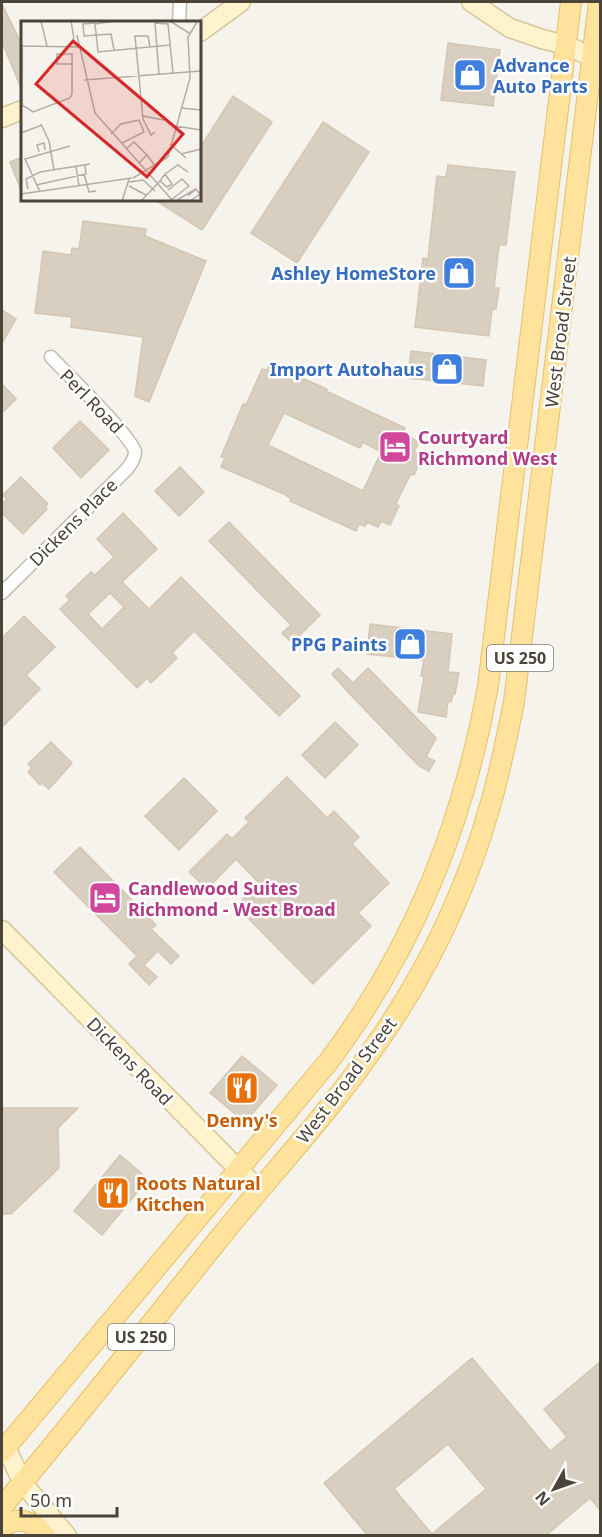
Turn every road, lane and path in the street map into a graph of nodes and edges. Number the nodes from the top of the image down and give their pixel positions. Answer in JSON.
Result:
{"nodes":[{"id":1,"x":180,"y":2,"type":"edge"},
{"id":2,"x":241,"y":2,"type":"edge"},
{"id":3,"x":471,"y":2,"type":"edge"},
{"id":4,"x":571,"y":2,"type":"edge"},
{"id":5,"x":599,"y":2,"type":"edge"},
{"id":6,"x":179,"y":21,"type":"edge"},
{"id":7,"x":201,"y":31,"type":"edge"},
{"id":8,"x":598,"y":39,"type":"edge"},
{"id":9,"x":566,"y":45,"type":"junction"},
{"id":10,"x":596,"y":59,"type":"edge"},
{"id":11,"x":21,"y":110,"type":"edge"},
{"id":12,"x":2,"y":118,"type":"edge"},
{"id":13,"x":51,"y":357,"type":"dead end"},
{"id":14,"x":133,"y":446,"type":"joint"},
{"id":15,"x":500,"y":586,"type":"junction"},
{"id":16,"x":529,"y":590,"type":"junction"},
{"id":17,"x":2,"y":593,"type":"edge"},
{"id":18,"x":2,"y":930,"type":"edge"},
{"id":19,"x":238,"y":1170,"type":"junction"},
{"id":20,"x":259,"y":1190,"type":"junction"},
{"id":21,"x":4,"y":1449,"type":"edge"},
{"id":22,"x":2,"y":1470,"type":"edge"},
{"id":23,"x":22,"y":1482,"type":"junction"},
{"id":24,"x":2,"y":1507,"type":"edge"},
{"id":25,"x":2,"y":1527,"type":"edge"},
{"id":26,"x":45,"y":1536,"type":"edge"},
{"id":27,"x":67,"y":1536,"type":"edge"}],
"edges":[{"from":1,"to":6,"type":"street"},
{"from":2,"to":7,"type":"main road"},
{"from":3,"to":9,"type":"main road"},
{"from":4,"to":9,"type":"main road","name":"West Broad Street","number":"US 250"},
{"from":5,"to":8,"type":"main road","name":"West Broad Street","number":"US 250"},
{"from":8,"to":9,"type":"main road"},
{"from":8,"to":10,"type":"main road","name":"West Broad Street","number":"US 250"},
{"from":9,"to":10,"type":"main road"},
{"from":9,"to":15,"type":"main road","name":"West Broad Street","number":"US 250"},
{"from":10,"to":16,"type":"main road","name":"West Broad Street","number":"US 250"},
{"from":11,"to":12,"type":"main road"},
{"from":13,"to":14,"type":"street","name":"Perl Road"},
{"from":14,"to":17,"type":"street","name":"Dickens Place"},
{"from":15,"to":16,"type":"main road"},
{"from":15,"to":19,"type":"main road","name":"West Broad Street","number":"US 250"},
{"from":16,"to":20,"type":"main road","name":"West Broad Street","number":"US 250"},
{"from":18,"to":19,"type":"main road","name":"Dickens Road"},
{"from":19,"to":20,"type":"main road","name":"Dickens Road"},
{"from":19,"to":21,"type":"main road","name":"West Broad Street","number":"US 250"},
{"from":20,"to":23,"type":"main road","name":"West Broad Street","number":"US 250"},
{"from":21,"to":23,"type":"main road"},
{"from":22,"to":23,"type":"main road"},
{"from":23,"to":24,"type":"main road","name":"West Broad Street","number":"US 250"},
{"from":23,"to":27,"type":"main road"},
{"from":25,"to":26,"type":"main road"}]}
